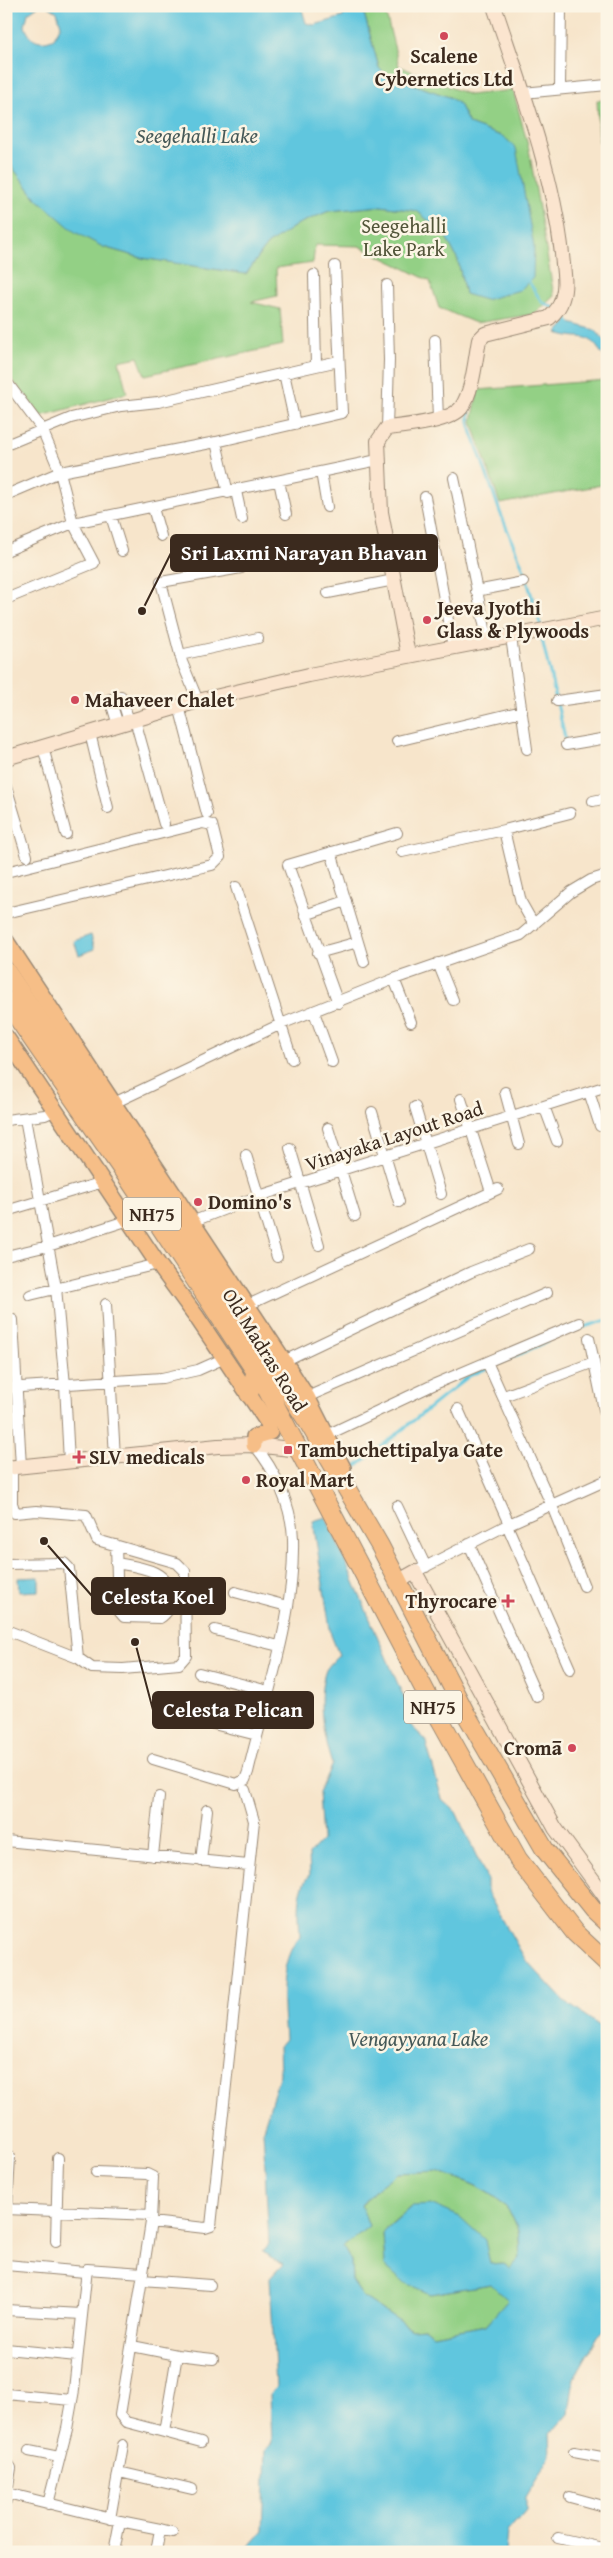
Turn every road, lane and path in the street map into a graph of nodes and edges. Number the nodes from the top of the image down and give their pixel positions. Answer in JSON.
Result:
{"nodes":[{"id":1,"x":494,"y":6,"type":"edge"},
{"id":2,"x":561,"y":6,"type":"edge"},
{"id":3,"x":607,"y":85,"type":"edge"},
{"id":4,"x":560,"y":89,"type":"junction"},
{"id":5,"x":523,"y":93,"type":"junction"},
{"id":6,"x":335,"y":266,"type":"dead end"},
{"id":7,"x":314,"y":275,"type":"dead end"},
{"id":8,"x":387,"y":285,"type":"dead end"},
{"id":9,"x":435,"y":340,"type":"dead end"},
{"id":10,"x":338,"y":361,"type":"junction"},
{"id":11,"x":316,"y":366,"type":"junction"},
{"id":12,"x":284,"y":373,"type":"junction"},
{"id":13,"x":6,"y":381,"type":"edge"},
{"id":14,"x":438,"y":419,"type":"junction"},
{"id":15,"x":295,"y":424,"type":"junction"},
{"id":16,"x":387,"y":428,"type":"junction"},
{"id":17,"x":42,"y":429,"type":"junction"},
{"id":18,"x":216,"y":442,"type":"junction"},
{"id":19,"x":6,"y":445,"type":"edge"},
{"id":20,"x":378,"y":460,"type":"junction"},
{"id":21,"x":60,"y":472,"type":"junction"},
{"id":22,"x":320,"y":472,"type":"junction"},
{"id":23,"x":454,"y":478,"type":"dead end"},
{"id":24,"x":279,"y":481,"type":"junction"},
{"id":25,"x":232,"y":492,"type":"junction"},
{"id":26,"x":6,"y":495,"type":"edge"},
{"id":27,"x":425,"y":497,"type":"dead end"},
{"id":28,"x":327,"y":507,"type":"dead end"},
{"id":29,"x":153,"y":508,"type":"junction"},
{"id":30,"x":286,"y":514,"type":"dead end"},
{"id":31,"x":111,"y":516,"type":"junction"},
{"id":32,"x":242,"y":518,"type":"dead end"},
{"id":33,"x":73,"y":523,"type":"junction"},
{"id":34,"x":161,"y":536,"type":"dead end"},
{"id":35,"x":6,"y":551,"type":"edge"},
{"id":36,"x":122,"y":551,"type":"dead end"},
{"id":37,"x":242,"y":568,"type":"dead end"},
{"id":38,"x":394,"y":580,"type":"junction"},
{"id":39,"x":522,"y":582,"type":"dead end"},
{"id":40,"x":476,"y":591,"type":"junction"},
{"id":41,"x":328,"y":593,"type":"dead end"},
{"id":42,"x":6,"y":599,"type":"edge"},
{"id":43,"x":607,"y":618,"type":"edge"},
{"id":44,"x":511,"y":637,"type":"junction"},
{"id":45,"x":258,"y":638,"type":"dead end"},
{"id":46,"x":488,"y":641,"type":"junction"},
{"id":47,"x":453,"y":648,"type":"junction"},
{"id":48,"x":180,"y":655,"type":"junction"},
{"id":49,"x":408,"y":655,"type":"junction"},
{"id":50,"x":607,"y":694,"type":"edge"},
{"id":51,"x":121,"y":696,"type":"dead end"},
{"id":52,"x":110,"y":699,"type":"dead end"},
{"id":53,"x":198,"y":700,"type":"junction"},
{"id":54,"x":558,"y":701,"type":"dead end"},
{"id":55,"x":179,"y":706,"type":"junction"},
{"id":56,"x":522,"y":711,"type":"junction"},
{"id":57,"x":127,"y":722,"type":"junction"},
{"id":58,"x":90,"y":733,"type":"junction"},
{"id":59,"x":607,"y":738,"type":"edge"},
{"id":60,"x":397,"y":741,"type":"dead end"},
{"id":61,"x":566,"y":745,"type":"dead end"},
{"id":62,"x":43,"y":747,"type":"junction"},
{"id":63,"x":527,"y":749,"type":"dead end"},
{"id":64,"x":6,"y":758,"type":"edge"},
{"id":65,"x":6,"y":786,"type":"edge"},
{"id":66,"x":607,"y":798,"type":"edge"},
{"id":67,"x":593,"y":801,"type":"dead end"},
{"id":68,"x":108,"y":808,"type":"dead end"},
{"id":69,"x":570,"y":813,"type":"dead end"},
{"id":70,"x":207,"y":814,"type":"dead end"},
{"id":71,"x":164,"y":824,"type":"dead end"},
{"id":72,"x":504,"y":830,"type":"junction"},
{"id":73,"x":397,"y":833,"type":"dead end"},
{"id":74,"x":66,"y":834,"type":"dead end"},
{"id":75,"x":331,"y":852,"type":"junction"},
{"id":76,"x":402,"y":852,"type":"dead end"},
{"id":77,"x":27,"y":856,"type":"dead end"},
{"id":78,"x":6,"y":872,"type":"edge"},
{"id":79,"x":607,"y":875,"type":"edge"},
{"id":80,"x":236,"y":886,"type":"dead end"},
{"id":81,"x":346,"y":901,"type":"junction"},
{"id":82,"x":6,"y":913,"type":"edge"},
{"id":83,"x":305,"y":914,"type":"junction"},
{"id":84,"x":534,"y":925,"type":"junction"},
{"id":85,"x":6,"y":941,"type":"edge"},
{"id":86,"x":358,"y":942,"type":"junction"},
{"id":87,"x":318,"y":953,"type":"junction"},
{"id":88,"x":364,"y":962,"type":"dead end"},
{"id":89,"x":438,"y":964,"type":"junction"},
{"id":90,"x":6,"y":971,"type":"edge"},
{"id":91,"x":394,"y":979,"type":"junction"},
{"id":92,"x":453,"y":1000,"type":"dead end"},
{"id":93,"x":6,"y":1002,"type":"edge"},
{"id":94,"x":338,"y":1003,"type":"junction"},
{"id":95,"x":314,"y":1012,"type":"junction"},
{"id":96,"x":411,"y":1022,"type":"dead end"},
{"id":97,"x":281,"y":1024,"type":"junction"},
{"id":98,"x":6,"y":1037,"type":"edge"},
{"id":99,"x":292,"y":1059,"type":"dead end"},
{"id":100,"x":332,"y":1062,"type":"dead end"},
{"id":101,"x":607,"y":1086,"type":"edge"},
{"id":102,"x":504,"y":1092,"type":"dead end"},
{"id":103,"x":589,"y":1092,"type":"junction"},
{"id":104,"x":461,"y":1099,"type":"dead end"},
{"id":105,"x":114,"y":1103,"type":"junction"},
{"id":106,"x":544,"y":1106,"type":"junction"},
{"id":107,"x":416,"y":1107,"type":"dead end"},
{"id":108,"x":56,"y":1110,"type":"junction"},
{"id":109,"x":372,"y":1112,"type":"dead end"},
{"id":110,"x":512,"y":1116,"type":"junction"},
{"id":111,"x":25,"y":1118,"type":"junction"},
{"id":112,"x":6,"y":1120,"type":"edge"},
{"id":113,"x":600,"y":1126,"type":"dead end"},
{"id":114,"x":328,"y":1128,"type":"dead end"},
{"id":115,"x":470,"y":1130,"type":"junction"},
{"id":116,"x":557,"y":1141,"type":"dead end"},
{"id":117,"x":426,"y":1144,"type":"junction"},
{"id":118,"x":519,"y":1144,"type":"dead end"},
{"id":119,"x":290,"y":1148,"type":"dead end"},
{"id":120,"x":246,"y":1154,"type":"dead end"},
{"id":121,"x":385,"y":1157,"type":"junction"},
{"id":122,"x":341,"y":1172,"type":"junction"},
{"id":123,"x":103,"y":1182,"type":"junction"},
{"id":124,"x":300,"y":1184,"type":"junction"},
{"id":125,"x":442,"y":1194,"type":"dead end"},
{"id":126,"x":259,"y":1196,"type":"junction"},
{"id":127,"x":39,"y":1202,"type":"junction"},
{"id":128,"x":399,"y":1202,"type":"dead end"},
{"id":129,"x":6,"y":1211,"type":"edge"},
{"id":130,"x":355,"y":1216,"type":"dead end"},
{"id":131,"x":129,"y":1220,"type":"junction"},
{"id":132,"x":194,"y":1221,"type":"junction"},
{"id":133,"x":319,"y":1245,"type":"dead end"},
{"id":134,"x":48,"y":1246,"type":"junction"},
{"id":135,"x":529,"y":1249,"type":"dead end"},
{"id":136,"x":6,"y":1256,"type":"edge"},
{"id":137,"x":277,"y":1257,"type":"dead end"},
{"id":138,"x":158,"y":1264,"type":"junction"},
{"id":139,"x":56,"y":1288,"type":"junction"},
{"id":140,"x":547,"y":1293,"type":"dead end"},
{"id":141,"x":30,"y":1296,"type":"dead end"},
{"id":142,"x":106,"y":1304,"type":"dead end"},
{"id":143,"x":248,"y":1305,"type":"junction"},
{"id":144,"x":6,"y":1318,"type":"edge"},
{"id":145,"x":579,"y":1323,"type":"dead end"},
{"id":146,"x":589,"y":1338,"type":"dead end"},
{"id":147,"x":225,"y":1358,"type":"junction"},
{"id":148,"x":284,"y":1361,"type":"junction"},
{"id":149,"x":594,"y":1362,"type":"junction"},
{"id":150,"x":489,"y":1365,"type":"junction"},
{"id":151,"x":256,"y":1371,"type":"junction"},
{"id":152,"x":111,"y":1382,"type":"junction"},
{"id":153,"x":65,"y":1385,"type":"junction"},
{"id":154,"x":11,"y":1388,"type":"edge"},
{"id":155,"x":250,"y":1394,"type":"junction"},
{"id":156,"x":504,"y":1396,"type":"junction"},
{"id":157,"x":307,"y":1397,"type":"junction"},
{"id":158,"x":458,"y":1409,"type":"dead end"},
{"id":159,"x":607,"y":1424,"type":"edge"},
{"id":160,"x":327,"y":1435,"type":"junction"},
{"id":161,"x":254,"y":1445,"type":"junction"},
{"id":162,"x":300,"y":1450,"type":"junction"},
{"id":163,"x":115,"y":1457,"type":"junction"},
{"id":164,"x":69,"y":1462,"type":"junction"},
{"id":165,"x":13,"y":1467,"type":"edge"},
{"id":166,"x":607,"y":1480,"type":"edge"},
{"id":167,"x":354,"y":1500,"type":"junction"},
{"id":168,"x":397,"y":1506,"type":"dead end"},
{"id":169,"x":552,"y":1506,"type":"junction"},
{"id":170,"x":10,"y":1514,"type":"edge"},
{"id":171,"x":508,"y":1525,"type":"junction"},
{"id":172,"x":468,"y":1544,"type":"junction"},
{"id":173,"x":116,"y":1545,"type":"junction"},
{"id":174,"x":116,"y":1563,"type":"junction"},
{"id":175,"x":6,"y":1564,"type":"edge"},
{"id":176,"x":421,"y":1570,"type":"junction"},
{"id":177,"x":400,"y":1581,"type":"junction"},
{"id":178,"x":584,"y":1586,"type":"dead end"},
{"id":179,"x":235,"y":1592,"type":"dead end"},
{"id":180,"x":185,"y":1600,"type":"junction"},
{"id":181,"x":170,"y":1601,"type":"junction"},
{"id":182,"x":287,"y":1606,"type":"junction"},
{"id":183,"x":6,"y":1630,"type":"edge"},
{"id":184,"x":215,"y":1630,"type":"dead end"},
{"id":185,"x":279,"y":1646,"type":"junction"},
{"id":186,"x":78,"y":1658,"type":"junction"},
{"id":187,"x":570,"y":1670,"type":"dead end"},
{"id":188,"x":199,"y":1673,"type":"dead end"},
{"id":189,"x":268,"y":1691,"type":"junction"},
{"id":190,"x":537,"y":1697,"type":"dead end"},
{"id":191,"x":178,"y":1715,"type":"dead end"},
{"id":192,"x":257,"y":1735,"type":"junction"},
{"id":193,"x":154,"y":1759,"type":"dead end"},
{"id":194,"x":245,"y":1790,"type":"dead end"},
{"id":195,"x":159,"y":1797,"type":"dead end"},
{"id":196,"x":207,"y":1810,"type":"dead end"},
{"id":197,"x":6,"y":1841,"type":"edge"},
{"id":198,"x":153,"y":1856,"type":"junction"},
{"id":199,"x":201,"y":1861,"type":"junction"},
{"id":200,"x":248,"y":1865,"type":"junction"},
{"id":201,"x":607,"y":1899,"type":"edge"},
{"id":202,"x":607,"y":1922,"type":"edge"},
{"id":203,"x":607,"y":1962,"type":"edge"},
{"id":204,"x":10,"y":2158,"type":"dead end"},
{"id":205,"x":58,"y":2158,"type":"dead end"},
{"id":206,"x":96,"y":2172,"type":"dead end"},
{"id":207,"x":7,"y":2209,"type":"edge"},
{"id":208,"x":58,"y":2210,"type":"junction"},
{"id":209,"x":151,"y":2219,"type":"junction"},
{"id":210,"x":56,"y":2241,"type":"dead end"},
{"id":211,"x":6,"y":2265,"type":"edge"},
{"id":212,"x":85,"y":2272,"type":"junction"},
{"id":213,"x":142,"y":2276,"type":"junction"},
{"id":214,"x":210,"y":2285,"type":"dead end"},
{"id":215,"x":6,"y":2310,"type":"edge"},
{"id":216,"x":82,"y":2314,"type":"junction"},
{"id":217,"x":132,"y":2346,"type":"junction"},
{"id":218,"x":6,"y":2349,"type":"edge"},
{"id":219,"x":177,"y":2355,"type":"junction"},
{"id":220,"x":77,"y":2356,"type":"junction"},
{"id":221,"x":213,"y":2359,"type":"dead end"},
{"id":222,"x":6,"y":2394,"type":"edge"},
{"id":223,"x":72,"y":2400,"type":"junction"},
{"id":224,"x":164,"y":2432,"type":"junction"},
{"id":225,"x":201,"y":2442,"type":"dead end"},
{"id":226,"x":123,"y":2445,"type":"dead end"},
{"id":227,"x":29,"y":2451,"type":"dead end"},
{"id":228,"x":574,"y":2452,"type":"dead end"},
{"id":229,"x":59,"y":2457,"type":"junction"},
{"id":230,"x":607,"y":2458,"type":"edge"},
{"id":231,"x":6,"y":2461,"type":"edge"},
{"id":232,"x":119,"y":2472,"type":"junction"},
{"id":233,"x":192,"y":2489,"type":"dead end"},
{"id":234,"x":7,"y":2497,"type":"edge"},
{"id":235,"x":570,"y":2497,"type":"dead end"},
{"id":236,"x":48,"y":2504,"type":"junction"},
{"id":237,"x":607,"y":2507,"type":"edge"},
{"id":238,"x":115,"y":2520,"type":"junction"},
{"id":239,"x":160,"y":2529,"type":"junction"},
{"id":240,"x":172,"y":2532,"type":"dead end"},
{"id":241,"x":558,"y":2538,"type":"dead end"},
{"id":242,"x":607,"y":2549,"type":"edge"},
{"id":243,"x":114,"y":2552,"type":"edge"},
{"id":244,"x":156,"y":2552,"type":"edge"}],
"edges":[{"from":1,"to":5,"type":"street"},
{"from":2,"to":4,"type":"street"},
{"from":3,"to":4,"type":"street"},
{"from":4,"to":5,"type":"street"},
{"from":5,"to":14,"type":"street"},
{"from":6,"to":10,"type":"street"},
{"from":7,"to":11,"type":"street"},
{"from":8,"to":16,"type":"street"},
{"from":9,"to":14,"type":"street"},
{"from":10,"to":11,"type":"street"},
{"from":10,"to":15,"type":"street"},
{"from":11,"to":12,"type":"street"},
{"from":12,"to":15,"type":"street"},
{"from":12,"to":17,"type":"street"},
{"from":13,"to":17,"type":"street"},
{"from":14,"to":16,"type":"street"},
{"from":15,"to":18,"type":"street"},
{"from":16,"to":20,"type":"street"},
{"from":17,"to":19,"type":"street"},
{"from":17,"to":21,"type":"street"},
{"from":18,"to":21,"type":"street"},
{"from":18,"to":25,"type":"street"},
{"from":20,"to":22,"type":"street"},
{"from":20,"to":38,"type":"street"},
{"from":21,"to":26,"type":"street"},
{"from":21,"to":33,"type":"street"},
{"from":22,"to":24,"type":"street"},
{"from":22,"to":28,"type":"street"},
{"from":23,"to":40,"type":"street"},
{"from":24,"to":25,"type":"street"},
{"from":24,"to":30,"type":"street"},
{"from":25,"to":29,"type":"street"},
{"from":25,"to":32,"type":"street"},
{"from":27,"to":47,"type":"street"},
{"from":29,"to":31,"type":"street"},
{"from":29,"to":34,"type":"street"},
{"from":31,"to":33,"type":"street"},
{"from":31,"to":36,"type":"street"},
{"from":33,"to":35,"type":"street"},
{"from":33,"to":42,"type":"street"},
{"from":37,"to":48,"type":"street"},
{"from":38,"to":41,"type":"street"},
{"from":38,"to":49,"type":"street"},
{"from":39,"to":40,"type":"street"},
{"from":40,"to":46,"type":"street"},
{"from":43,"to":44,"type":"street"},
{"from":44,"to":46,"type":"street"},
{"from":44,"to":56,"type":"street"},
{"from":45,"to":48,"type":"street"},
{"from":46,"to":47,"type":"street"},
{"from":47,"to":49,"type":"street"},
{"from":48,"to":53,"type":"street"},
{"from":49,"to":53,"type":"street"},
{"from":50,"to":54,"type":"street"},
{"from":51,"to":57,"type":"street"},
{"from":52,"to":57,"type":"street"},
{"from":53,"to":55,"type":"street"},
{"from":55,"to":57,"type":"street"},
{"from":55,"to":70,"type":"street"},
{"from":56,"to":60,"type":"street"},
{"from":56,"to":63,"type":"street"},
{"from":57,"to":58,"type":"street"},
{"from":57,"to":71,"type":"street"},
{"from":58,"to":62,"type":"street"},
{"from":58,"to":68,"type":"street"},
{"from":59,"to":61,"type":"street"},
{"from":62,"to":64,"type":"street"},
{"from":62,"to":74,"type":"street"},
{"from":65,"to":77,"type":"street"},
{"from":66,"to":67,"type":"street"},
{"from":69,"to":72,"type":"street"},
{"from":72,"to":76,"type":"street"},
{"from":72,"to":84,"type":"street"},
{"from":73,"to":75,"type":"street"},
{"from":75,"to":81,"type":"street"},
{"from":75,"to":83,"type":"street"},
{"from":78,"to":82,"type":"street"},
{"from":79,"to":84,"type":"street"},
{"from":80,"to":97,"type":"street"},
{"from":81,"to":83,"type":"street"},
{"from":81,"to":86,"type":"street"},
{"from":83,"to":87,"type":"street"},
{"from":84,"to":89,"type":"street"},
{"from":85,"to":105,"type":"main road"},
{"from":86,"to":87,"type":"street"},
{"from":86,"to":88,"type":"street"},
{"from":87,"to":94,"type":"street"},
{"from":89,"to":91,"type":"street"},
{"from":89,"to":92,"type":"street"},
{"from":90,"to":167,"type":"highway","name":"Old Madras Road","number":"NH75"},
{"from":91,"to":94,"type":"street"},
{"from":91,"to":96,"type":"street"},
{"from":93,"to":151,"type":"highway","name":"Old Madras Road","number":"NH75"},
{"from":94,"to":95,"type":"street"},
{"from":95,"to":97,"type":"street"},
{"from":95,"to":100,"type":"street"},
{"from":97,"to":99,"type":"street"},
{"from":97,"to":105,"type":"street"},
{"from":98,"to":108,"type":"main road"},
{"from":101,"to":103,"type":"street","name":"Vinayaka Layout Road"},
{"from":102,"to":110,"type":"street"},
{"from":103,"to":106,"type":"street","name":"Vinayaka Layout Road"},
{"from":103,"to":113,"type":"street"},
{"from":104,"to":115,"type":"street"},
{"from":105,"to":132,"type":"main road"},
{"from":106,"to":110,"type":"street","name":"Vinayaka Layout Road"},
{"from":106,"to":116,"type":"street"},
{"from":107,"to":117,"type":"street"},
{"from":108,"to":111,"type":"street"},
{"from":108,"to":123,"type":"main road"},
{"from":109,"to":121,"type":"street"},
{"from":110,"to":115,"type":"street","name":"Vinayaka Layout Road"},
{"from":110,"to":118,"type":"street"},
{"from":111,"to":112,"type":"street"},
{"from":111,"to":127,"type":"street"},
{"from":114,"to":122,"type":"street"},
{"from":115,"to":117,"type":"street","name":"Vinayaka Layout Road"},
{"from":115,"to":143,"type":"street"},
{"from":117,"to":121,"type":"street","name":"Vinayaka Layout Road"},
{"from":117,"to":125,"type":"street"},
{"from":119,"to":124,"type":"street"},
{"from":120,"to":126,"type":"street"},
{"from":121,"to":122,"type":"street","name":"Vinayaka Layout Road"},
{"from":121,"to":128,"type":"street"},
{"from":122,"to":124,"type":"street","name":"Vinayaka Layout Road"},
{"from":122,"to":130,"type":"street"},
{"from":123,"to":127,"type":"street"},
{"from":123,"to":131,"type":"main road"},
{"from":124,"to":126,"type":"street","name":"Vinayaka Layout Road"},
{"from":124,"to":133,"type":"street"},
{"from":126,"to":132,"type":"street","name":"Vinayaka Layout Road"},
{"from":126,"to":137,"type":"street"},
{"from":127,"to":129,"type":"street"},
{"from":127,"to":134,"type":"street"},
{"from":131,"to":134,"type":"street"},
{"from":131,"to":138,"type":"main road"},
{"from":132,"to":143,"type":"main road"},
{"from":134,"to":136,"type":"street"},
{"from":134,"to":139,"type":"street"},
{"from":135,"to":148,"type":"street"},
{"from":138,"to":139,"type":"street"},
{"from":138,"to":147,"type":"main road"},
{"from":139,"to":141,"type":"street"},
{"from":139,"to":153,"type":"street"},
{"from":140,"to":157,"type":"street"},
{"from":142,"to":152,"type":"street"},
{"from":143,"to":148,"type":"main road"},
{"from":144,"to":154,"type":"street"},
{"from":145,"to":150,"type":"street"},
{"from":146,"to":149,"type":"street"},
{"from":147,"to":152,"type":"street"},
{"from":147,"to":155,"type":"main road"},
{"from":148,"to":157,"type":"main road"},
{"from":149,"to":156,"type":"street"},
{"from":149,"to":159,"type":"street"},
{"from":150,"to":156,"type":"street"},
{"from":150,"to":160,"type":"street"},
{"from":151,"to":155,"type":"highway"},
{"from":151,"to":162,"type":"highway","name":"Old Madras Road","number":"NH75"},
{"from":152,"to":153,"type":"street"},
{"from":152,"to":163,"type":"street"},
{"from":153,"to":154,"type":"street"},
{"from":153,"to":164,"type":"street"},
{"from":154,"to":165,"type":"street"},
{"from":155,"to":161,"type":"main road"},
{"from":156,"to":169,"type":"street"},
{"from":157,"to":160,"type":"main road"},
{"from":158,"to":171,"type":"street"},
{"from":160,"to":167,"type":"main road"},
{"from":161,"to":162,"type":"street"},
{"from":161,"to":163,"type":"street"},
{"from":161,"to":182,"type":"street"},
{"from":162,"to":203,"type":"highway","name":"Old Madras Road","number":"NH75"},
{"from":163,"to":164,"type":"street"},
{"from":164,"to":165,"type":"street"},
{"from":165,"to":170,"type":"street"},
{"from":166,"to":169,"type":"street"},
{"from":167,"to":177,"type":"highway","name":"Old Madras Road","number":"NH75"},
{"from":168,"to":176,"type":"street"},
{"from":169,"to":171,"type":"street"},
{"from":169,"to":178,"type":"street"},
{"from":170,"to":173,"type":"street"},
{"from":171,"to":172,"type":"street"},
{"from":171,"to":187,"type":"street"},
{"from":172,"to":176,"type":"street"},
{"from":172,"to":190,"type":"street"},
{"from":173,"to":174,"type":"street"},
{"from":173,"to":180,"type":"street"},
{"from":174,"to":181,"type":"street"},
{"from":174,"to":181,"type":"street"},
{"from":175,"to":186,"type":"street"},
{"from":176,"to":177,"type":"street"},
{"from":176,"to":201,"type":"street"},
{"from":177,"to":202,"type":"highway","name":"Old Madras Road","number":"NH75"},
{"from":179,"to":182,"type":"street"},
{"from":180,"to":181,"type":"street"},
{"from":180,"to":186,"type":"street"},
{"from":182,"to":185,"type":"street"},
{"from":183,"to":186,"type":"street"},
{"from":184,"to":185,"type":"street"},
{"from":185,"to":189,"type":"street"},
{"from":188,"to":189,"type":"street"},
{"from":189,"to":192,"type":"street"},
{"from":191,"to":192,"type":"street"},
{"from":192,"to":193,"type":"street"},
{"from":194,"to":200,"type":"street"},
{"from":195,"to":198,"type":"street"},
{"from":196,"to":199,"type":"street"},
{"from":197,"to":198,"type":"street"},
{"from":198,"to":199,"type":"street"},
{"from":199,"to":200,"type":"street"},
{"from":200,"to":209,"type":"street"},
{"from":204,"to":207,"type":"street"},
{"from":205,"to":208,"type":"street"},
{"from":206,"to":209,"type":"street"},
{"from":207,"to":208,"type":"street"},
{"from":208,"to":209,"type":"street"},
{"from":208,"to":210,"type":"street"},
{"from":209,"to":213,"type":"street"},
{"from":211,"to":212,"type":"street"},
{"from":212,"to":213,"type":"street"},
{"from":212,"to":216,"type":"street"},
{"from":213,"to":214,"type":"street"},
{"from":213,"to":217,"type":"street"},
{"from":215,"to":216,"type":"street"},
{"from":216,"to":220,"type":"street"},
{"from":217,"to":219,"type":"street"},
{"from":217,"to":224,"type":"street"},
{"from":218,"to":220,"type":"street"},
{"from":219,"to":221,"type":"street"},
{"from":219,"to":224,"type":"street"},
{"from":220,"to":223,"type":"street"},
{"from":222,"to":223,"type":"street"},
{"from":223,"to":229,"type":"street"},
{"from":224,"to":225,"type":"street"},
{"from":226,"to":232,"type":"street"},
{"from":227,"to":229,"type":"street"},
{"from":228,"to":230,"type":"street"},
{"from":229,"to":236,"type":"street"},
{"from":231,"to":234,"type":"street"},
{"from":232,"to":233,"type":"street"},
{"from":232,"to":238,"type":"street"},
{"from":234,"to":236,"type":"street"},
{"from":235,"to":237,"type":"street"},
{"from":236,"to":238,"type":"street"},
{"from":238,"to":239,"type":"street"},
{"from":238,"to":243,"type":"street"},
{"from":239,"to":240,"type":"street"},
{"from":239,"to":244,"type":"street"},
{"from":241,"to":242,"type":"street"}]}
